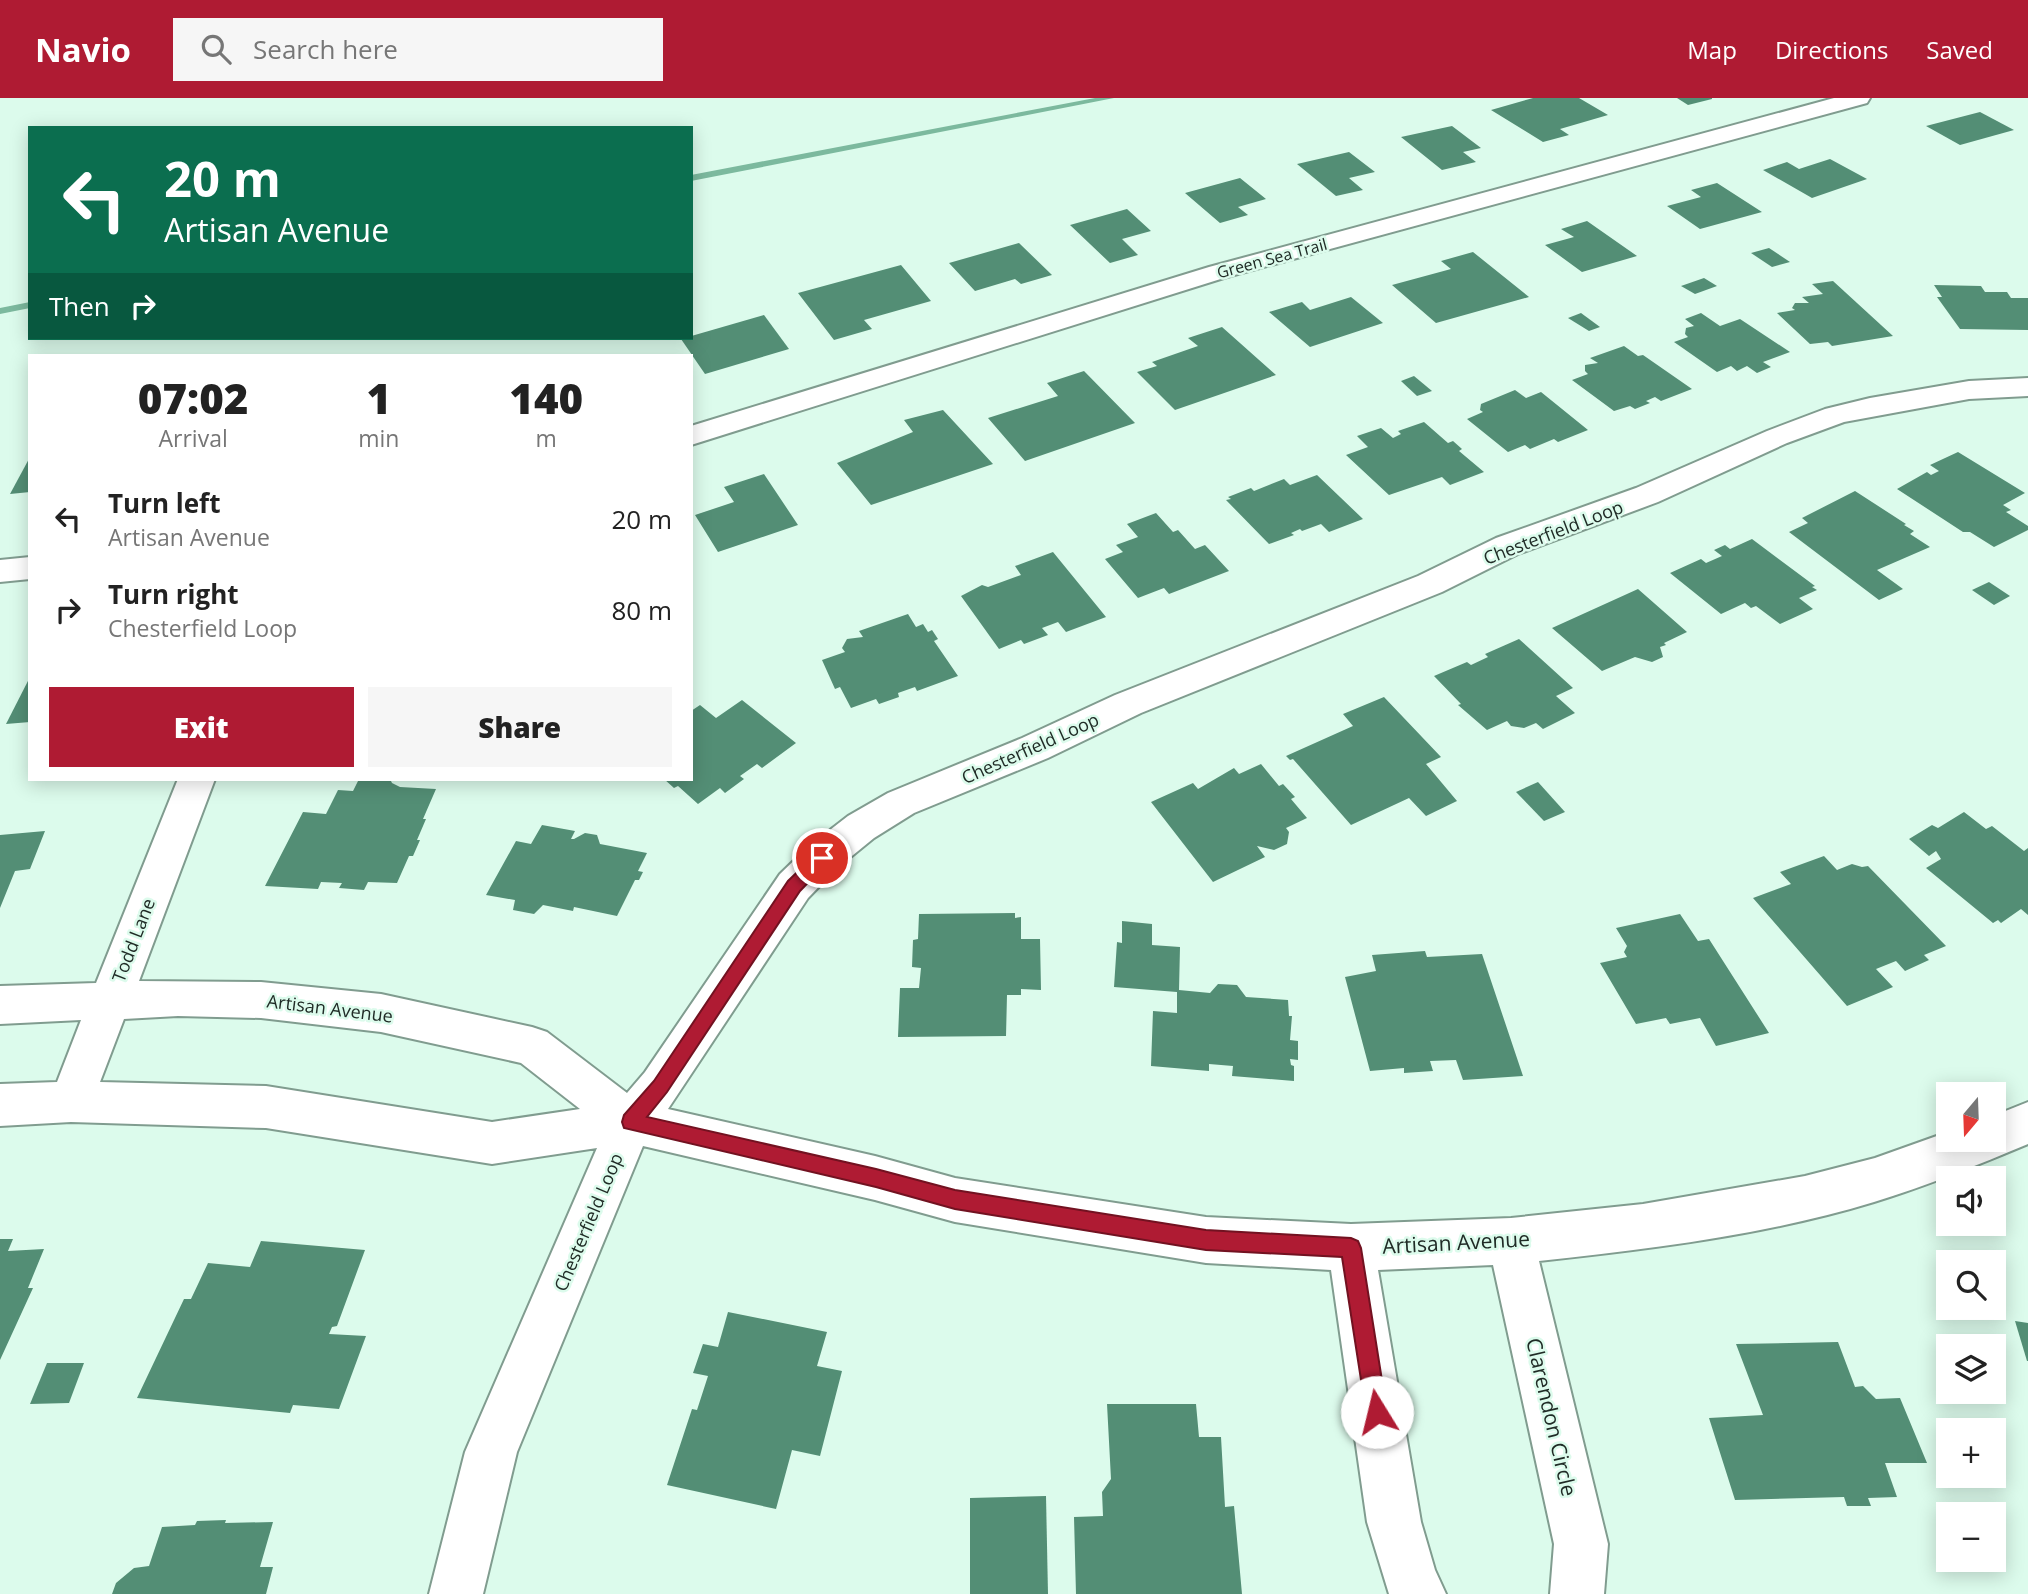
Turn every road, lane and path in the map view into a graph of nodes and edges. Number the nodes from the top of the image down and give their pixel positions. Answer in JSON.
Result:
{"nodes":[{"id":1,"x":1859,"y":98,"type":"edge"},
{"id":2,"x":2028,"y":387,"type":"edge"},
{"id":3,"x":693,"y":435,"type":"edge"},
{"id":4,"x":28,"y":568,"type":"edge"},
{"id":5,"x":0,"y":571,"type":"edge"},
{"id":6,"x":195,"y":781,"type":"edge"},
{"id":7,"x":111,"y":1000,"type":"junction"},
{"id":8,"x":0,"y":1006,"type":"edge"},
{"id":9,"x":71,"y":1102,"type":"junction"},
{"id":10,"x":0,"y":1105,"type":"edge"},
{"id":11,"x":631,"y":1122,"type":"junction"},
{"id":12,"x":2028,"y":1123,"type":"edge"},
{"id":13,"x":2006,"y":1132,"type":"edge"},
{"id":14,"x":1952,"y":1152,"type":"edge"},
{"id":15,"x":1511,"y":1241,"type":"junction"},
{"id":16,"x":1351,"y":1248,"type":"junction"},
{"id":17,"x":456,"y":1594,"type":"edge"},
{"id":18,"x":1419,"y":1594,"type":"edge"},
{"id":19,"x":1577,"y":1594,"type":"edge"}],
"edges":[{"from":1,"to":3,"type":"street","name":"Green Sea Trail"},
{"from":2,"to":11,"type":"street","name":"Chesterfield Loop"},
{"from":4,"to":5,"type":"street"},
{"from":6,"to":7,"type":"street","name":"Todd Lane"},
{"from":7,"to":8,"type":"street","name":"Artisan Avenue"},
{"from":7,"to":9,"type":"street","name":"Todd Lane"},
{"from":7,"to":11,"type":"street","name":"Artisan Avenue"},
{"from":9,"to":10,"type":"street","name":"Artisan Avenue"},
{"from":9,"to":11,"type":"street","name":"Artisan Avenue"},
{"from":11,"to":16,"type":"street","name":"Artisan Avenue"},
{"from":11,"to":17,"type":"street","name":"Chesterfield Loop"},
{"from":12,"to":13,"type":"street"},
{"from":14,"to":15,"type":"street","name":"Artisan Avenue"},
{"from":15,"to":16,"type":"street","name":"Artisan Avenue"},
{"from":15,"to":19,"type":"street","name":"Clarendon Circle"},
{"from":16,"to":18,"type":"street"}]}
